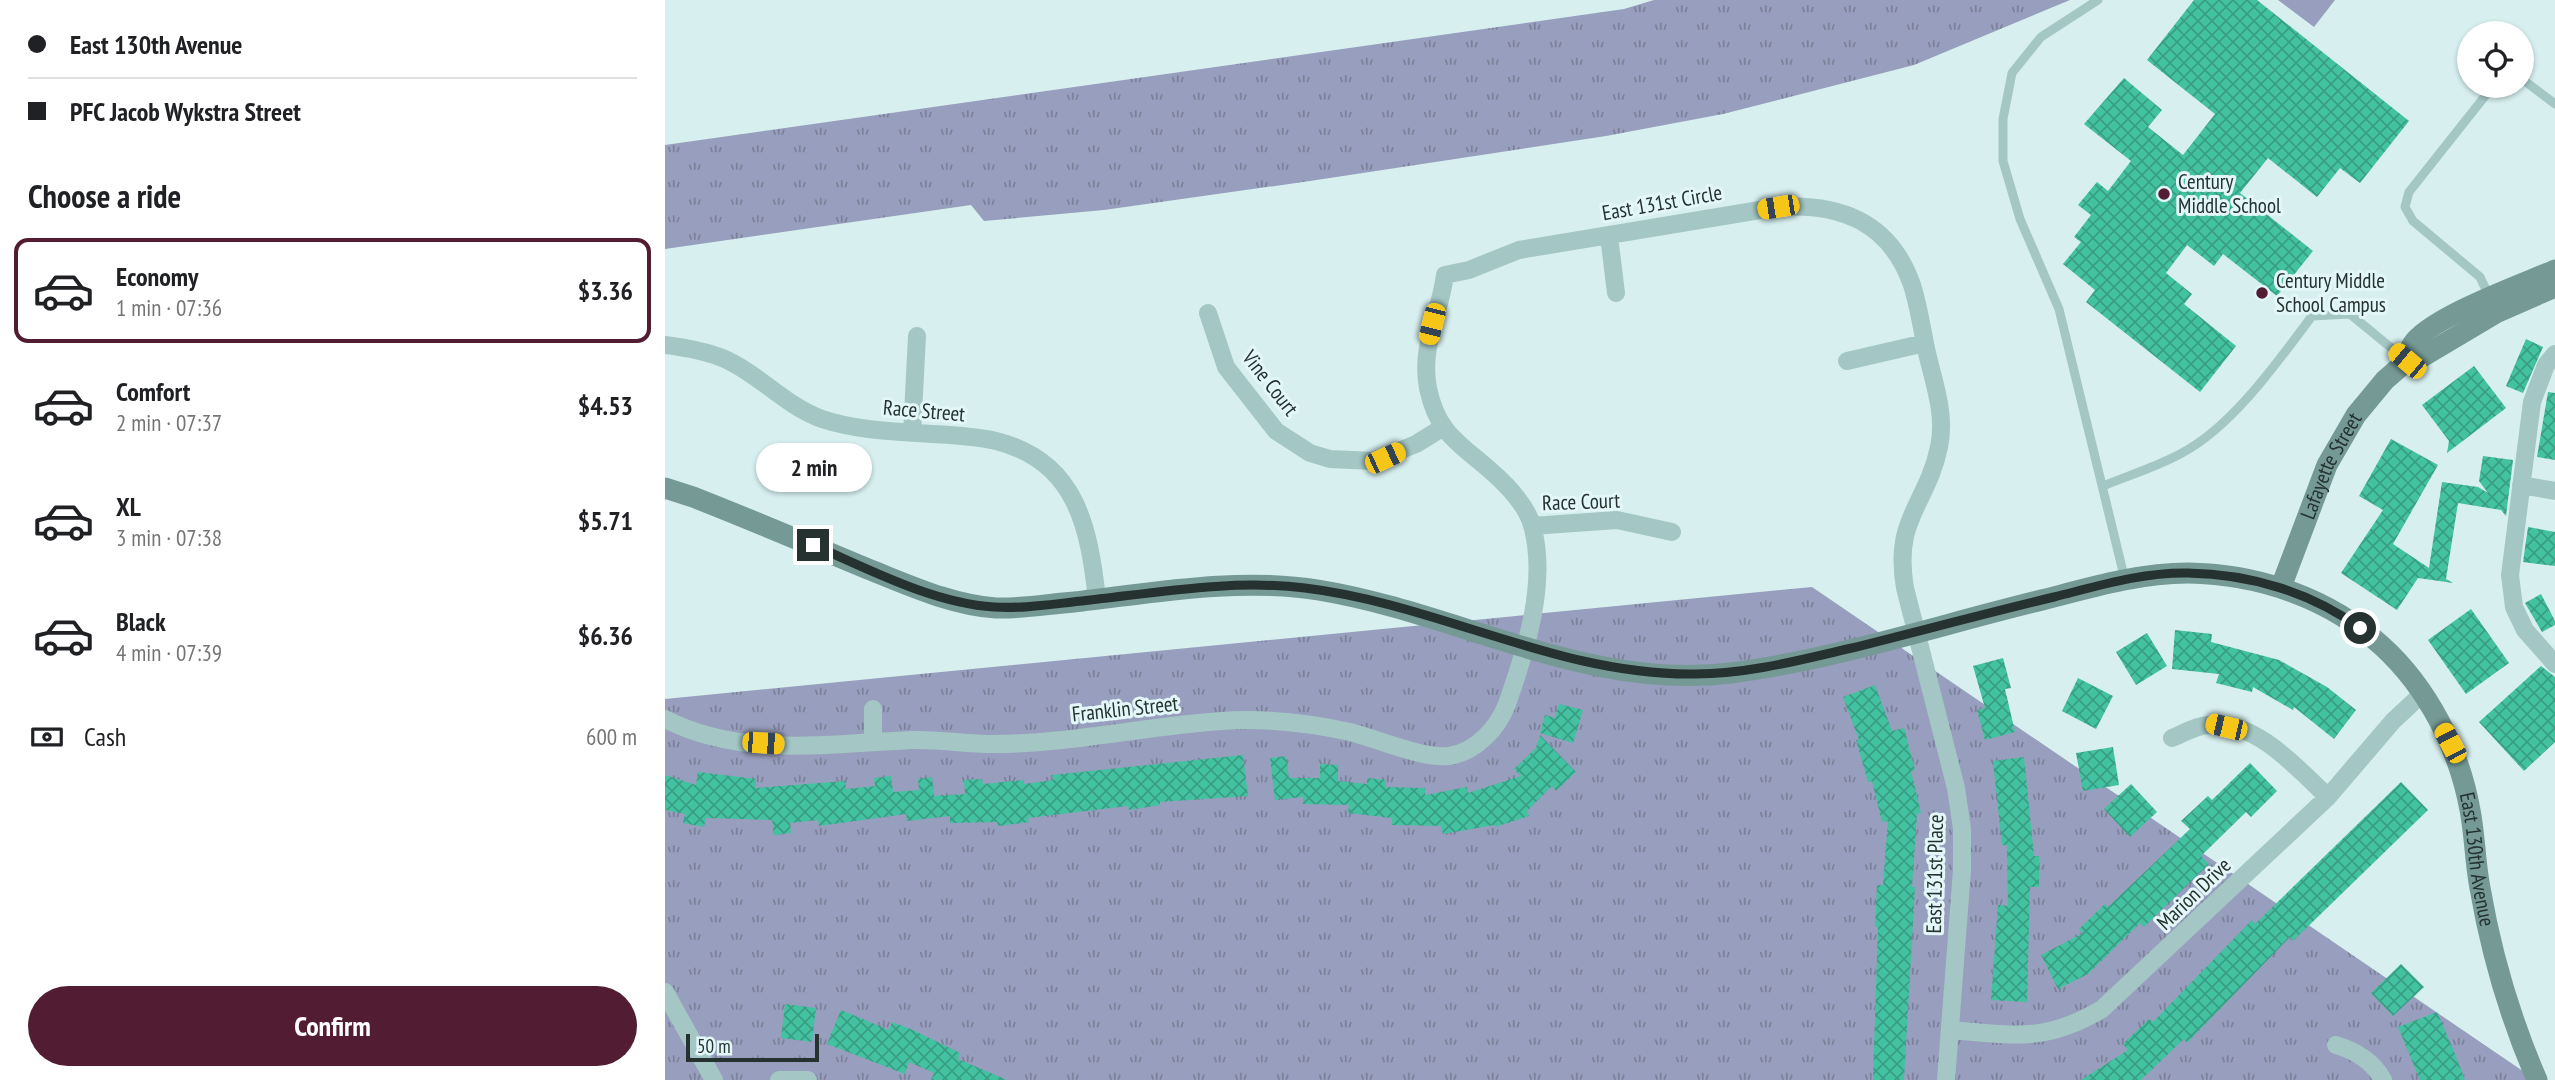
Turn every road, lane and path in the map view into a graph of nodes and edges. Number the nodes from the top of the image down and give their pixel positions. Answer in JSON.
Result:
{"nodes":[{"id":1,"x":2098,"y":0,"type":"edge"},
{"id":2,"x":2534,"y":88,"type":"edge"},
{"id":3,"x":2483,"y":98,"type":"edge"},
{"id":4,"x":2555,"y":104,"type":"edge"},
{"id":5,"x":1609,"y":236,"type":"junction"},
{"id":6,"x":2555,"y":270,"type":"edge"},
{"id":7,"x":2555,"y":288,"type":"edge"},
{"id":8,"x":1616,"y":293,"type":"dead end"},
{"id":9,"x":2490,"y":298,"type":"junction"},
{"id":10,"x":1208,"y":313,"type":"dead end"},
{"id":11,"x":917,"y":335,"type":"dead end"},
{"id":12,"x":1925,"y":343,"type":"junction"},
{"id":13,"x":665,"y":345,"type":"edge"},
{"id":14,"x":2555,"y":354,"type":"edge"},
{"id":15,"x":1847,"y":361,"type":"dead end"},
{"id":16,"x":2407,"y":361,"type":"junction"},
{"id":17,"x":1442,"y":428,"type":"junction"},
{"id":18,"x":912,"y":433,"type":"junction"},
{"id":19,"x":2521,"y":485,"type":"junction"},
{"id":20,"x":2103,"y":486,"type":"junction"},
{"id":21,"x":665,"y":488,"type":"edge"},
{"id":22,"x":2555,"y":491,"type":"edge"},
{"id":23,"x":1532,"y":526,"type":"junction"},
{"id":24,"x":1672,"y":532,"type":"dead end"},
{"id":25,"x":2125,"y":580,"type":"junction"},
{"id":26,"x":2281,"y":587,"type":"junction"},
{"id":27,"x":1097,"y":599,"type":"junction"},
{"id":28,"x":1917,"y":632,"type":"junction"},
{"id":29,"x":1524,"y":646,"type":"junction"},
{"id":30,"x":2555,"y":664,"type":"edge"},
{"id":31,"x":2422,"y":694,"type":"junction"},
{"id":32,"x":873,"y":709,"type":"dead end"},
{"id":33,"x":665,"y":719,"type":"edge"},
{"id":34,"x":2172,"y":738,"type":"dead end"},
{"id":35,"x":873,"y":742,"type":"junction"},
{"id":36,"x":2327,"y":797,"type":"junction"},
{"id":37,"x":665,"y":992,"type":"edge"},
{"id":38,"x":1951,"y":1030,"type":"junction"},
{"id":39,"x":2336,"y":1045,"type":"dead end"},
{"id":40,"x":714,"y":1080,"type":"edge"},
{"id":41,"x":779,"y":1080,"type":"edge"},
{"id":42,"x":808,"y":1080,"type":"edge"},
{"id":43,"x":1946,"y":1080,"type":"edge"},
{"id":44,"x":2383,"y":1080,"type":"edge"},
{"id":45,"x":2537,"y":1080,"type":"edge"}],
"edges":[{"from":1,"to":20,"type":"lane"},
{"from":2,"to":4,"type":"lane"},
{"from":3,"to":9,"type":"lane"},
{"from":5,"to":8,"type":"street"},
{"from":5,"to":12,"type":"street","name":"East 131st Circle"},
{"from":5,"to":17,"type":"street","name":"East 131st Circle"},
{"from":6,"to":9,"type":"street","name":"Lafayette Street"},
{"from":7,"to":16,"type":"street","name":"Lafayette Street"},
{"from":9,"to":16,"type":"street","name":"Lafayette Street"},
{"from":10,"to":17,"type":"street","name":"Vine Court"},
{"from":11,"to":18,"type":"street"},
{"from":12,"to":15,"type":"street"},
{"from":12,"to":28,"type":"street","name":"East 131st Circle"},
{"from":13,"to":18,"type":"street","name":"Race Street"},
{"from":14,"to":19,"type":"street"},
{"from":16,"to":20,"type":"lane"},
{"from":16,"to":26,"type":"street","name":"Lafayette Street"},
{"from":17,"to":23,"type":"street","name":"East 131st Circle"},
{"from":18,"to":27,"type":"street","name":"Race Street"},
{"from":19,"to":22,"type":"street"},
{"from":19,"to":30,"type":"street"},
{"from":20,"to":25,"type":"lane"},
{"from":21,"to":27,"type":"street","name":"East 130th Avenue"},
{"from":23,"to":24,"type":"street","name":"Race Court"},
{"from":23,"to":29,"type":"street","name":"East 131st Circle"},
{"from":25,"to":26,"type":"street","name":"East 130th Avenue"},
{"from":25,"to":28,"type":"street","name":"East 130th Avenue"},
{"from":26,"to":31,"type":"street","name":"East 130th Avenue"},
{"from":27,"to":29,"type":"street","name":"East 130th Avenue"},
{"from":28,"to":29,"type":"street","name":"East 130th Avenue"},
{"from":28,"to":38,"type":"street","name":"East 131st Place"},
{"from":29,"to":35,"type":"street","name":"Franklin Street"},
{"from":31,"to":36,"type":"street","name":"Marion Drive"},
{"from":31,"to":45,"type":"street","name":"East 130th Avenue"},
{"from":32,"to":35,"type":"street"},
{"from":33,"to":35,"type":"street","name":"Franklin Street"},
{"from":34,"to":36,"type":"street"},
{"from":36,"to":38,"type":"street","name":"Marion Drive"},
{"from":37,"to":40,"type":"street"},
{"from":38,"to":43,"type":"street","name":"East 131st Place"},
{"from":39,"to":44,"type":"street"},
{"from":41,"to":42,"type":"street"}]}
